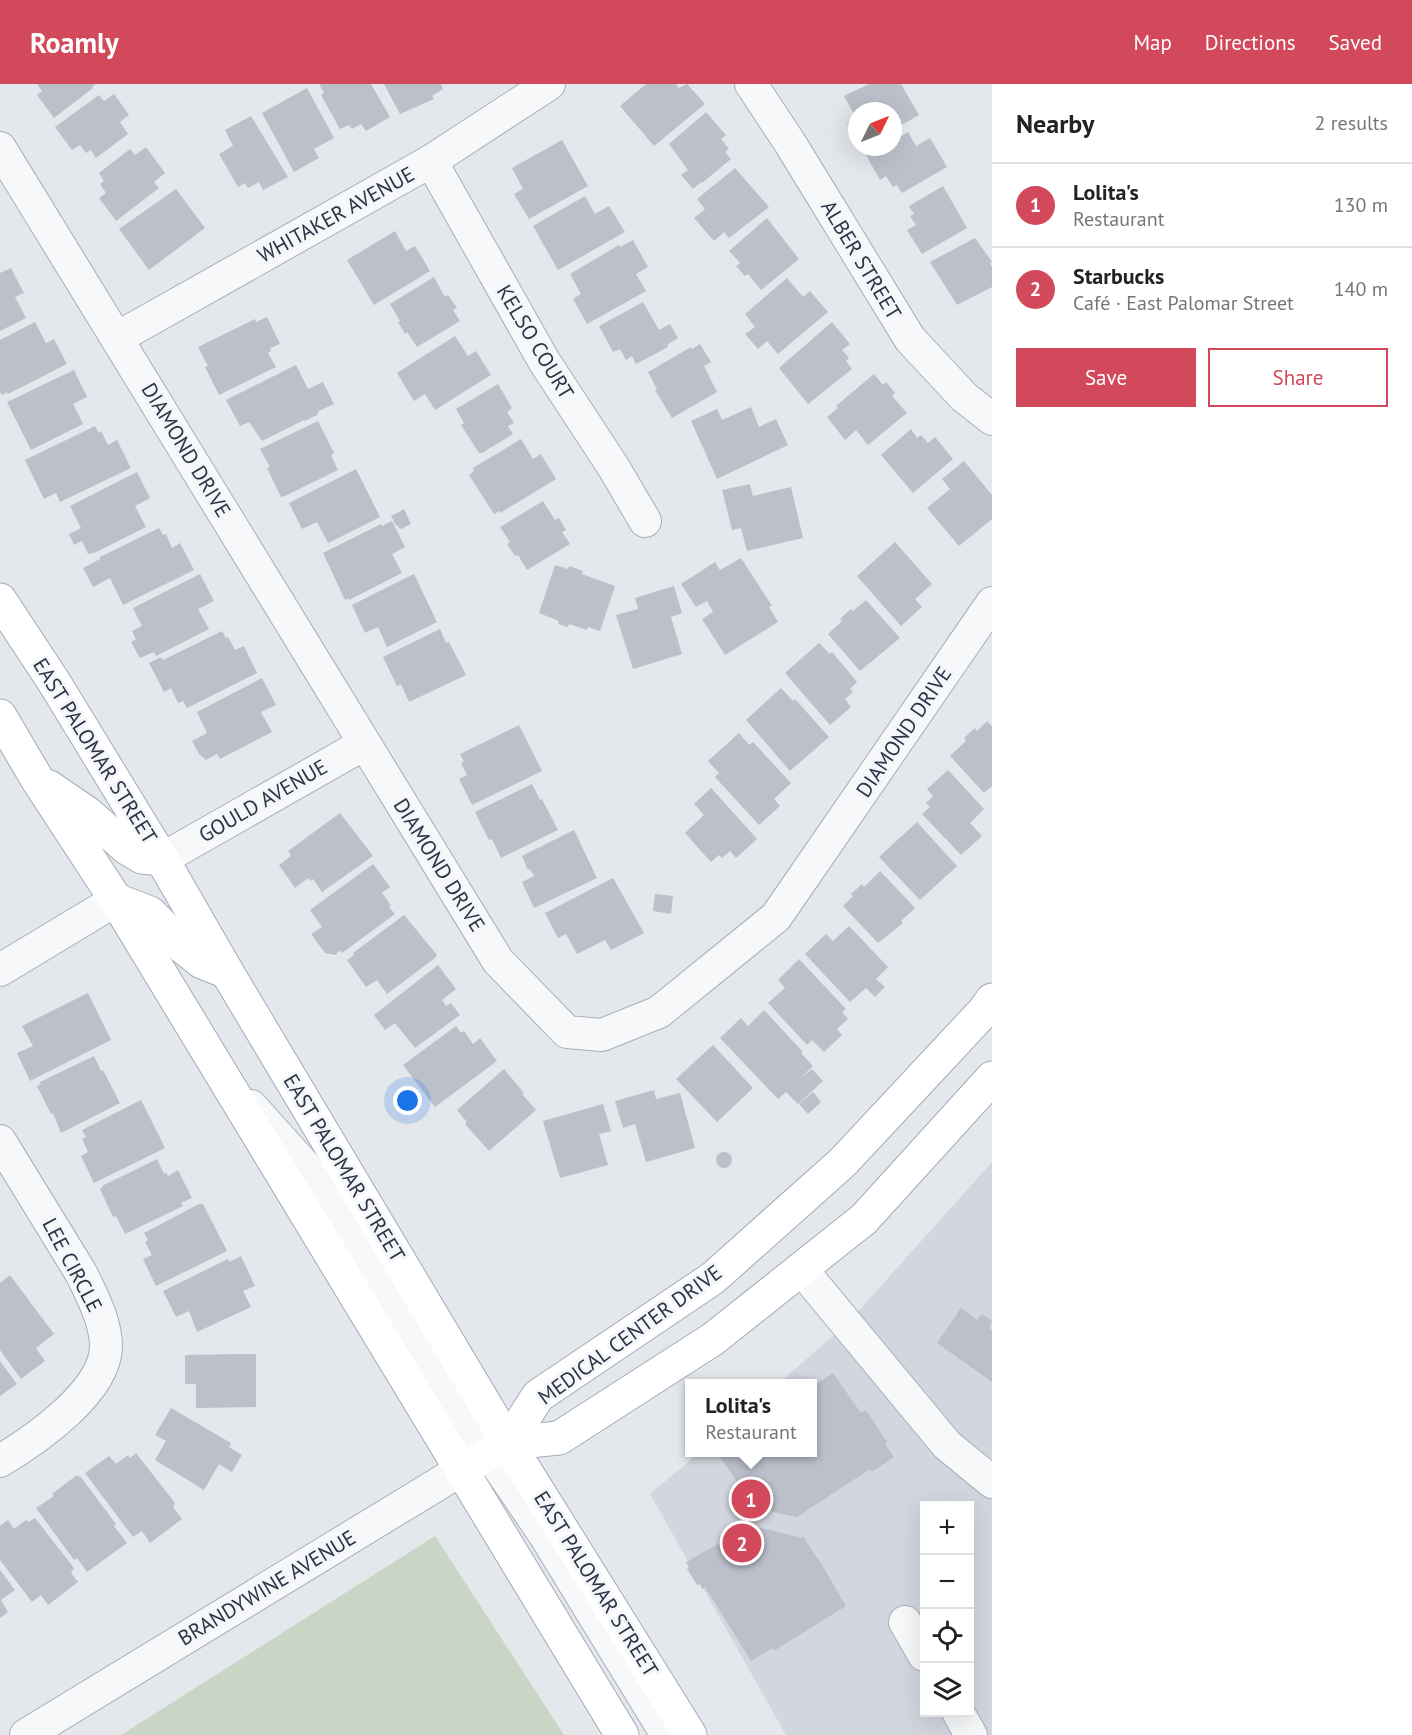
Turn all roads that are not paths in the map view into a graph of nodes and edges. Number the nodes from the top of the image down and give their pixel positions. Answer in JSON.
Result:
{"nodes":[{"id":1,"x":549,"y":84,"type":"edge"},
{"id":2,"x":751,"y":84,"type":"edge"},
{"id":3,"x":0,"y":148,"type":"edge"},
{"id":4,"x":431,"y":161,"type":"junction"},
{"id":5,"x":117,"y":338,"type":"junction"},
{"id":6,"x":992,"y":419,"type":"edge"},
{"id":7,"x":645,"y":520,"type":"dead end"},
{"id":8,"x":0,"y":600,"type":"edge"},
{"id":9,"x":992,"y":603,"type":"edge"},
{"id":10,"x":0,"y":716,"type":"edge"},
{"id":11,"x":364,"y":744,"type":"junction"},
{"id":12,"x":37,"y":779,"type":"junction"},
{"id":13,"x":162,"y":859,"type":"junction"},
{"id":14,"x":116,"y":900,"type":"junction"},
{"id":15,"x":0,"y":970,"type":"edge"},
{"id":16,"x":227,"y":972,"type":"junction"},
{"id":17,"x":992,"y":1000,"type":"edge"},
{"id":18,"x":220,"y":1072,"type":"junction"},
{"id":19,"x":992,"y":1078,"type":"edge"},
{"id":20,"x":0,"y":1142,"type":"edge"},
{"id":21,"x":802,"y":1270,"type":"junction"},
{"id":22,"x":498,"y":1448,"type":"junction"},
{"id":23,"x":0,"y":1461,"type":"edge"},
{"id":24,"x":461,"y":1470,"type":"junction"},
{"id":25,"x":992,"y":1482,"type":"edge"},
{"id":26,"x":905,"y":1622,"type":"dead end"},
{"id":27,"x":920,"y":1648,"type":"edge"},
{"id":28,"x":960,"y":1717,"type":"edge"},
{"id":29,"x":26,"y":1735,"type":"edge"},
{"id":30,"x":622,"y":1735,"type":"edge"},
{"id":31,"x":667,"y":1735,"type":"edge"},
{"id":32,"x":690,"y":1735,"type":"edge"},
{"id":33,"x":971,"y":1735,"type":"edge"}],
"edges":[{"from":1,"to":4,"type":"street","name":"WHITAKER AVENUE"},
{"from":2,"to":6,"type":"street","name":"ALBER STREET"},
{"from":3,"to":5,"type":"street","name":"DIAMOND DRIVE"},
{"from":4,"to":5,"type":"street","name":"WHITAKER AVENUE"},
{"from":4,"to":7,"type":"street","name":"KELSO COURT"},
{"from":5,"to":11,"type":"street","name":"DIAMOND DRIVE"},
{"from":8,"to":13,"type":"main road","name":"EAST PALOMAR STREET"},
{"from":9,"to":11,"type":"street","name":"DIAMOND DRIVE"},
{"from":10,"to":12,"type":"main road"},
{"from":11,"to":13,"type":"street","name":"GOULD AVENUE"},
{"from":12,"to":13,"type":"main road"},
{"from":12,"to":14,"type":"main road"},
{"from":13,"to":16,"type":"main road","name":"EAST PALOMAR STREET"},
{"from":14,"to":15,"type":"street"},
{"from":14,"to":16,"type":"main road"},
{"from":14,"to":18,"type":"main road"},
{"from":16,"to":22,"type":"main road","name":"EAST PALOMAR STREET"},
{"from":17,"to":22,"type":"main road","name":"MEDICAL CENTER DRIVE"},
{"from":18,"to":22,"type":"street"},
{"from":18,"to":24,"type":"main road"},
{"from":19,"to":21,"type":"main road","name":"MEDICAL CENTER DRIVE"},
{"from":20,"to":23,"type":"street","name":"LEE CIRCLE"},
{"from":21,"to":22,"type":"main road","name":"MEDICAL CENTER DRIVE"},
{"from":21,"to":25,"type":"street"},
{"from":22,"to":24,"type":"main road","name":"BRANDYWINE AVENUE"},
{"from":22,"to":31,"type":"street"},
{"from":22,"to":32,"type":"main road","name":"EAST PALOMAR STREET"},
{"from":24,"to":29,"type":"street","name":"BRANDYWINE AVENUE"},
{"from":24,"to":30,"type":"main road"},
{"from":26,"to":27,"type":"street"},
{"from":28,"to":33,"type":"street"}]}
